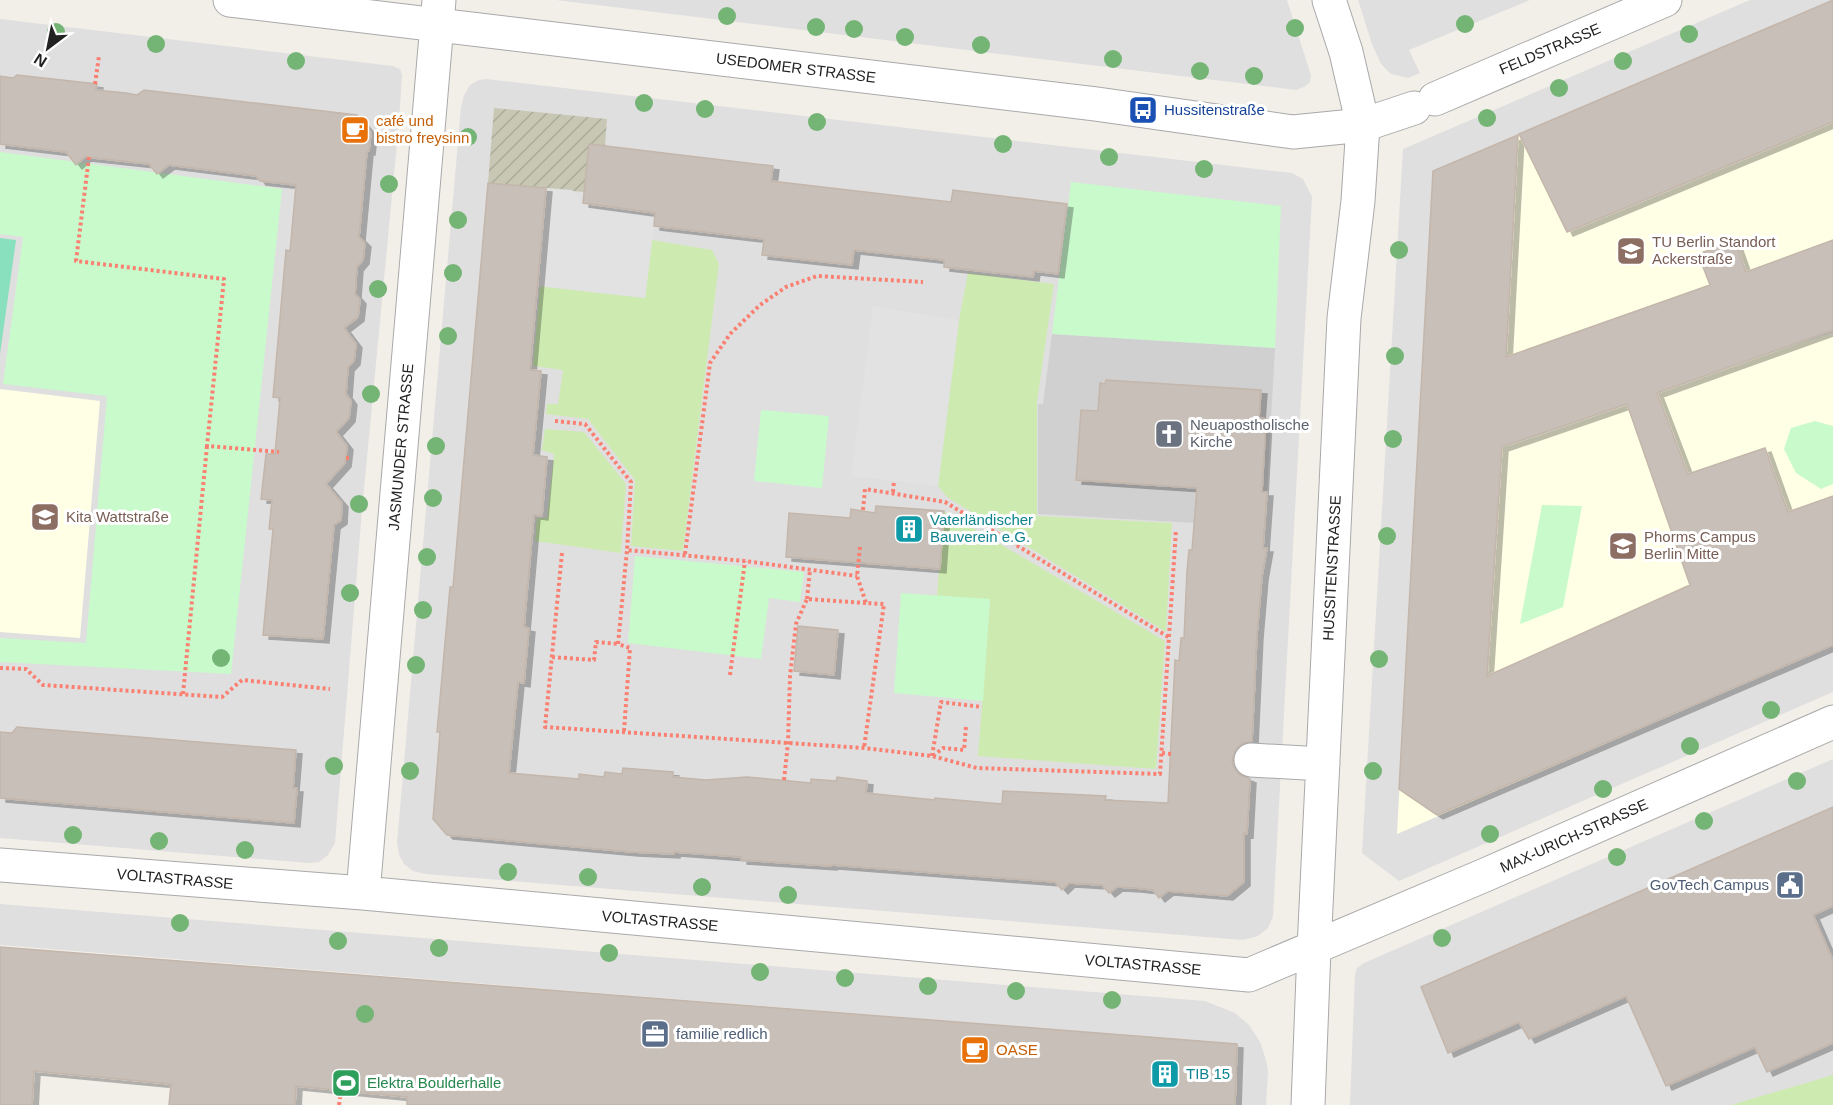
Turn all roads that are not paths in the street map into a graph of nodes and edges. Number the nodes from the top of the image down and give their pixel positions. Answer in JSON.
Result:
{"nodes":[{"id":1,"x":230,"y":0,"type":"edge"},
{"id":2,"x":1329,"y":0,"type":"edge"},
{"id":3,"x":1665,"y":0,"type":"edge"},
{"id":4,"x":438,"y":12,"type":"edge"},
{"id":5,"x":1363,"y":125,"type":"junction"},
{"id":6,"x":1833,"y":722,"type":"edge"},
{"id":7,"x":1251,"y":760,"type":"dead end"},
{"id":8,"x":1323,"y":765,"type":"junction"},
{"id":9,"x":0,"y":865,"type":"edge"},
{"id":10,"x":363,"y":893,"type":"junction"},
{"id":11,"x":1314,"y":948,"type":"junction"},
{"id":12,"x":1308,"y":1105,"type":"edge"}],
"edges":[{"from":1,"to":4,"type":"street","name":"USEDOMER STRASSE"},
{"from":2,"to":5,"type":"street","name":"HUSSITENSTRASSE"},
{"from":3,"to":5,"type":"street","name":"FELDSTRASSE"},
{"from":4,"to":5,"type":"street","name":"USEDOMER STRASSE"},
{"from":4,"to":10,"type":"street","name":"JASMUNDER STRASSE"},
{"from":5,"to":8,"type":"street","name":"HUSSITENSTRASSE"},
{"from":6,"to":11,"type":"street","name":"MAX-URICH-STRASSE"},
{"from":7,"to":8,"type":"street"},
{"from":8,"to":11,"type":"street","name":"HUSSITENSTRASSE"},
{"from":9,"to":10,"type":"street","name":"VOLTASTRASSE"},
{"from":10,"to":11,"type":"street","name":"VOLTASTRASSE"},
{"from":11,"to":12,"type":"street","name":"HUSSITENSTRASSE"}]}
